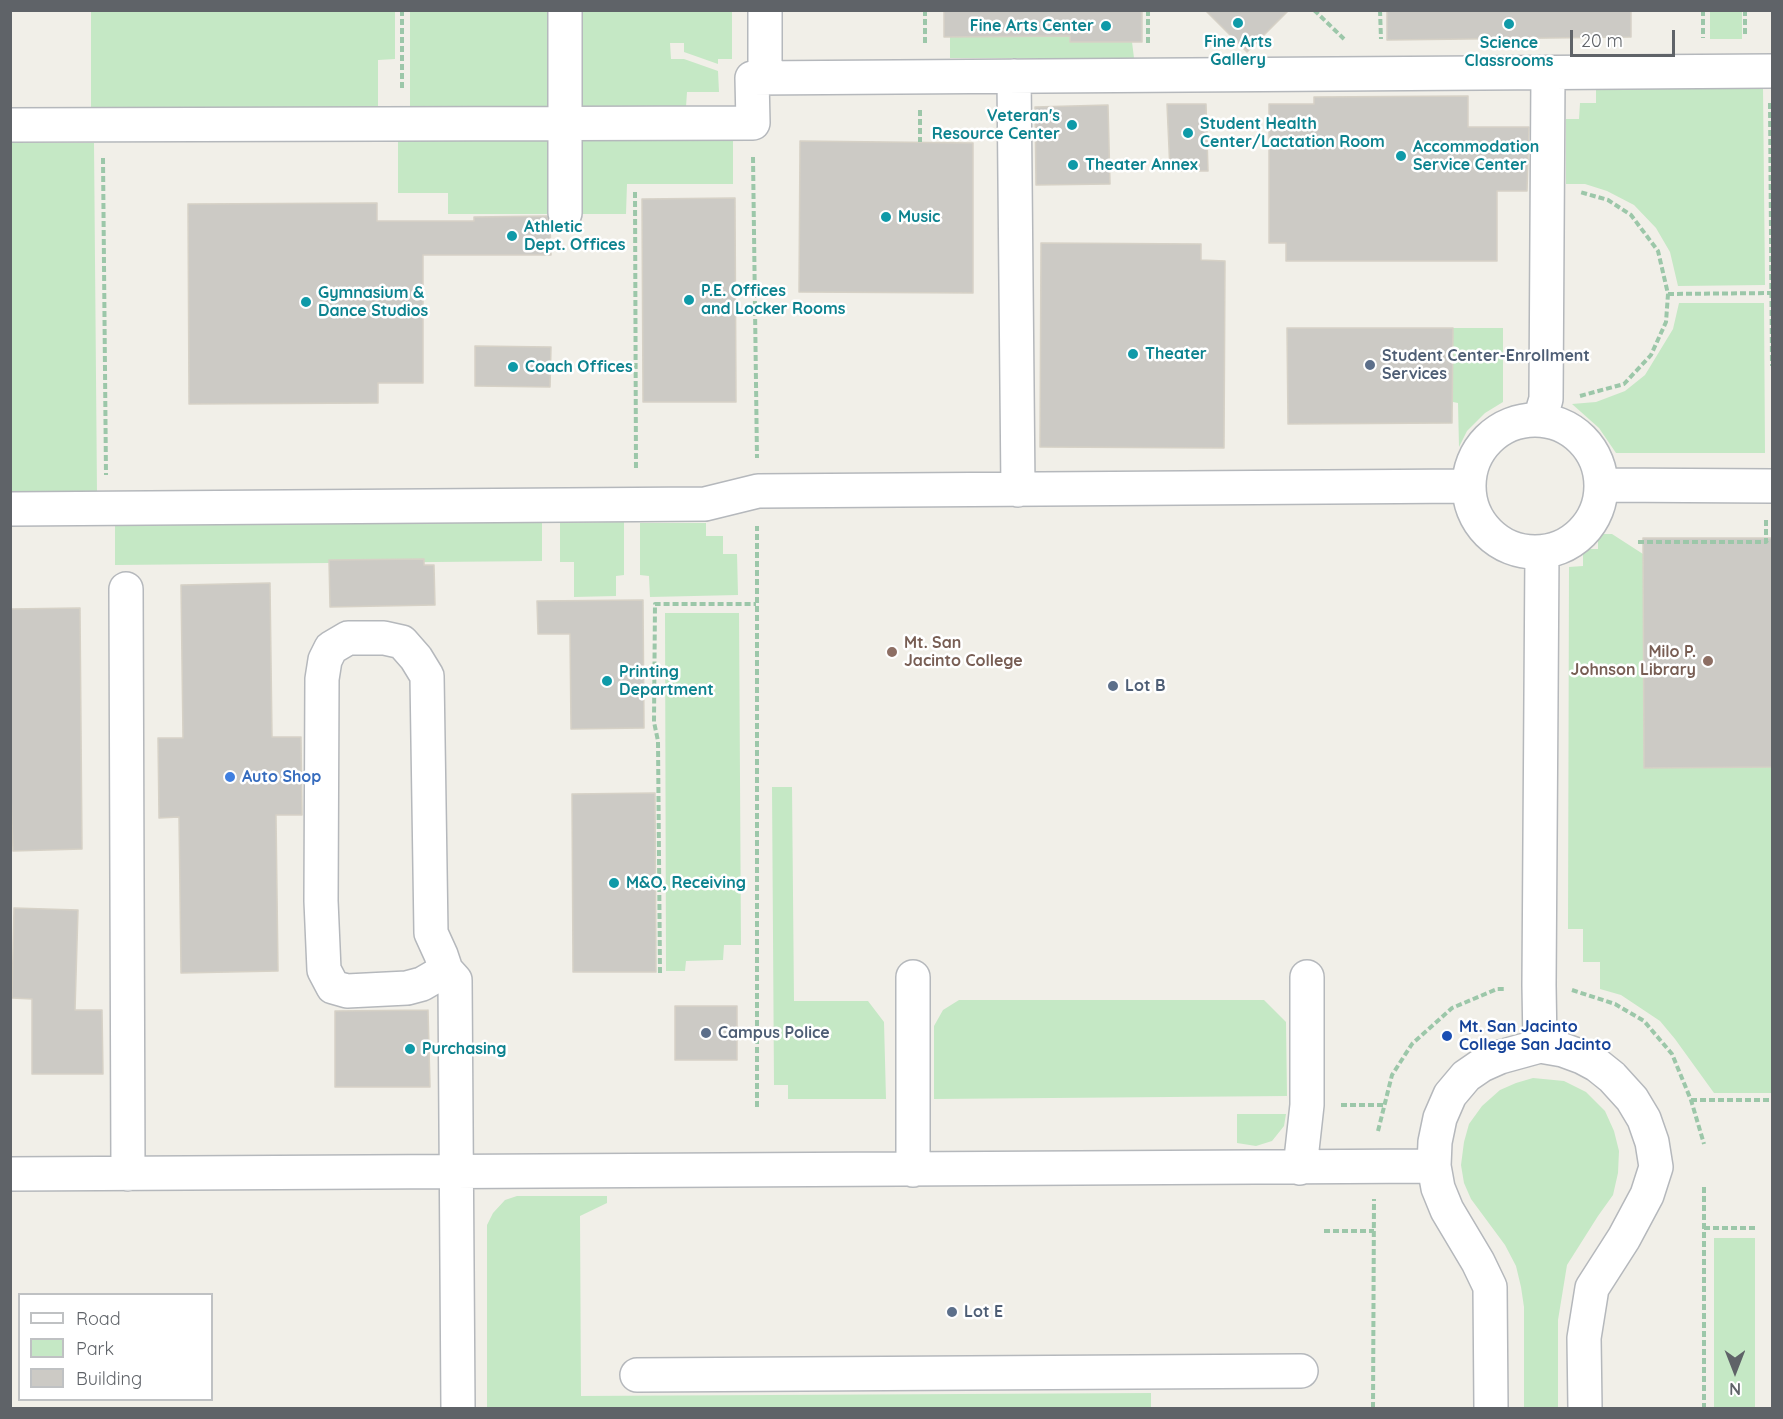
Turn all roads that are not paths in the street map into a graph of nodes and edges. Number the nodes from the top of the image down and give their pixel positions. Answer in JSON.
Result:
{"nodes":[{"id":1,"x":565,"y":10,"type":"edge"},
{"id":2,"x":765,"y":10,"type":"edge"},
{"id":3,"x":1771,"y":71,"type":"edge"},
{"id":4,"x":1548,"y":73,"type":"junction"},
{"id":5,"x":1014,"y":76,"type":"junction"},
{"id":6,"x":765,"y":78,"type":"junction"},
{"id":7,"x":565,"y":123,"type":"junction"},
{"id":8,"x":10,"y":125,"type":"edge"},
{"id":9,"x":565,"y":213,"type":"dead end"},
{"id":10,"x":1543,"y":409,"type":"junction"},
{"id":11,"x":1602,"y":485,"type":"junction"},
{"id":12,"x":1468,"y":486,"type":"junction"},
{"id":13,"x":1773,"y":486,"type":"edge"},
{"id":14,"x":1018,"y":490,"type":"junction"},
{"id":15,"x":10,"y":509,"type":"edge"},
{"id":16,"x":1542,"y":552,"type":"junction"},
{"id":17,"x":126,"y":589,"type":"dead end"},
{"id":18,"x":446,"y":970,"type":"junction"},
{"id":19,"x":913,"y":977,"type":"dead end"},
{"id":20,"x":1307,"y":977,"type":"dead end"},
{"id":21,"x":1540,"y":1046,"type":"junction"},
{"id":22,"x":1434,"y":1166,"type":"junction"},
{"id":23,"x":1300,"y":1168,"type":"junction"},
{"id":24,"x":913,"y":1170,"type":"junction"},
{"id":25,"x":456,"y":1172,"type":"junction"},
{"id":26,"x":10,"y":1174,"type":"edge"},
{"id":27,"x":128,"y":1174,"type":"junction"},
{"id":28,"x":1301,"y":1371,"type":"dead end"},
{"id":29,"x":637,"y":1375,"type":"dead end"},
{"id":30,"x":458,"y":1408,"type":"edge"},
{"id":31,"x":1491,"y":1408,"type":"edge"},
{"id":32,"x":1585,"y":1408,"type":"edge"}],
"edges":[{"from":1,"to":7,"type":"street"},
{"from":2,"to":6,"type":"street"},
{"from":3,"to":4,"type":"street"},
{"from":4,"to":5,"type":"street"},
{"from":4,"to":10,"type":"street"},
{"from":5,"to":6,"type":"street"},
{"from":5,"to":14,"type":"street"},
{"from":6,"to":7,"type":"street"},
{"from":7,"to":8,"type":"street"},
{"from":7,"to":9,"type":"street"},
{"from":10,"to":11,"type":"street"},
{"from":10,"to":12,"type":"street"},
{"from":11,"to":13,"type":"street"},
{"from":11,"to":16,"type":"street"},
{"from":12,"to":14,"type":"street"},
{"from":12,"to":16,"type":"street"},
{"from":14,"to":15,"type":"street"},
{"from":16,"to":21,"type":"street"},
{"from":17,"to":27,"type":"street"},
{"from":18,"to":18,"type":"street"},
{"from":18,"to":25,"type":"street"},
{"from":19,"to":24,"type":"street"},
{"from":20,"to":23,"type":"street"},
{"from":21,"to":22,"type":"street"},
{"from":21,"to":32,"type":"street"},
{"from":22,"to":23,"type":"street"},
{"from":22,"to":31,"type":"street"},
{"from":23,"to":24,"type":"street"},
{"from":24,"to":25,"type":"street"},
{"from":25,"to":27,"type":"street"},
{"from":25,"to":30,"type":"street"},
{"from":26,"to":27,"type":"street"},
{"from":28,"to":29,"type":"street"}]}
